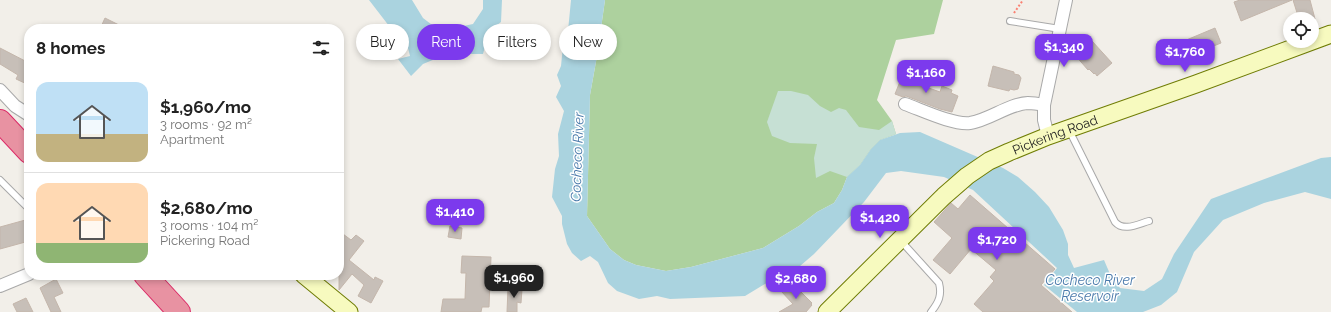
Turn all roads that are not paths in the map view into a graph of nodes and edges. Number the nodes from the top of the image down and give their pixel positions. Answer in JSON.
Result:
{"nodes":[{"id":1,"x":1066,"y":0,"type":"edge"},
{"id":2,"x":1010,"y":21,"type":"dead end"},
{"id":3,"x":1060,"y":29,"type":"junction"},
{"id":4,"x":1331,"y":34,"type":"edge"},
{"id":5,"x":0,"y":90,"type":"edge"},
{"id":6,"x":905,"y":104,"type":"dead end"},
{"id":7,"x":1044,"y":105,"type":"junction"},
{"id":8,"x":24,"y":112,"type":"edge"},
{"id":9,"x":0,"y":121,"type":"edge"},
{"id":10,"x":1069,"y":129,"type":"junction"},
{"id":11,"x":1048,"y":136,"type":"junction"},
{"id":12,"x":24,"y":147,"type":"edge"},
{"id":13,"x":0,"y":180,"type":"edge"},
{"id":14,"x":24,"y":204,"type":"edge"},
{"id":15,"x":1149,"y":221,"type":"dead end"},
{"id":16,"x":900,"y":240,"type":"junction"},
{"id":17,"x":24,"y":276,"type":"edge"},
{"id":18,"x":150,"y":280,"type":"edge"},
{"id":19,"x":310,"y":280,"type":"edge"},
{"id":20,"x":0,"y":286,"type":"edge"},
{"id":21,"x":179,"y":312,"type":"edge"},
{"id":22,"x":349,"y":312,"type":"edge"},
{"id":23,"x":827,"y":312,"type":"edge"},
{"id":24,"x":931,"y":312,"type":"edge"}],
"edges":[{"from":1,"to":3,"type":"street"},
{"from":2,"to":3,"type":"lane"},
{"from":3,"to":7,"type":"street"},
{"from":4,"to":10,"type":"main road","name":"Pickering Road"},
{"from":5,"to":8,"type":"street"},
{"from":6,"to":7,"type":"street"},
{"from":7,"to":11,"type":"street"},
{"from":9,"to":12,"type":"highway"},
{"from":10,"to":11,"type":"main road","name":"Pickering Road"},
{"from":10,"to":15,"type":"lane"},
{"from":11,"to":16,"type":"main road","name":"Pickering Road"},
{"from":13,"to":14,"type":"lane"},
{"from":16,"to":23,"type":"main road","name":"Pickering Road"},
{"from":16,"to":24,"type":"lane"},
{"from":17,"to":20,"type":"street"},
{"from":18,"to":21,"type":"highway"},
{"from":19,"to":22,"type":"main road"}]}
